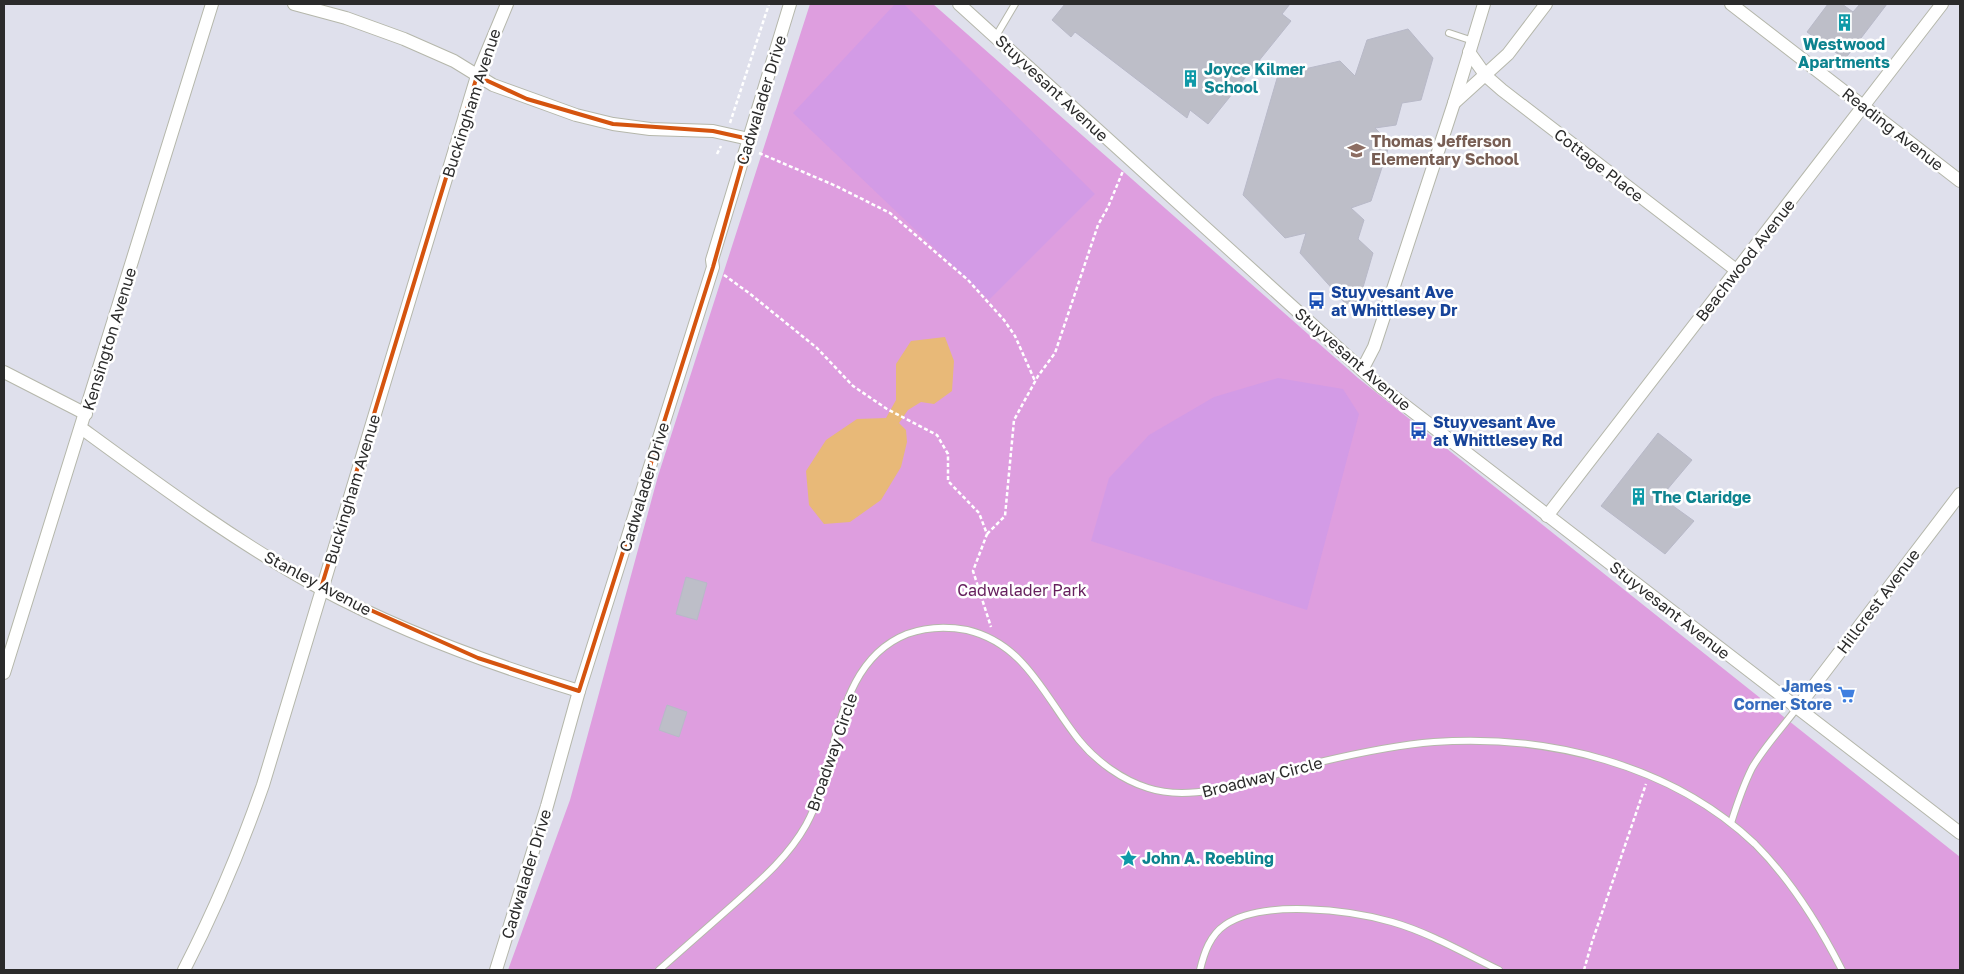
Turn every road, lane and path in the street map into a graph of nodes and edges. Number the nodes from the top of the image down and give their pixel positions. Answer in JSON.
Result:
{"nodes":[{"id":1,"x":212,"y":4,"type":"edge"},
{"id":2,"x":294,"y":4,"type":"edge"},
{"id":3,"x":507,"y":4,"type":"edge"},
{"id":4,"x":769,"y":4,"type":"edge"},
{"id":5,"x":790,"y":4,"type":"edge"},
{"id":6,"x":959,"y":4,"type":"edge"},
{"id":7,"x":1015,"y":4,"type":"edge"},
{"id":8,"x":1484,"y":4,"type":"edge"},
{"id":9,"x":1546,"y":4,"type":"edge"},
{"id":10,"x":1731,"y":4,"type":"edge"},
{"id":11,"x":1942,"y":4,"type":"edge"},
{"id":12,"x":1449,"y":33,"type":"dead end"},
{"id":13,"x":996,"y":36,"type":"junction"},
{"id":14,"x":1471,"y":46,"type":"junction"},
{"id":15,"x":477,"y":76,"type":"junction"},
{"id":16,"x":1486,"y":76,"type":"junction"},
{"id":17,"x":1454,"y":103,"type":"junction"},
{"id":18,"x":1864,"y":106,"type":"junction"},
{"id":19,"x":726,"y":134,"type":"junction"},
{"id":20,"x":747,"y":144,"type":"junction"},
{"id":21,"x":717,"y":154,"type":"dead end"},
{"id":22,"x":1123,"y":171,"type":"dead end"},
{"id":23,"x":1960,"y":181,"type":"edge"},
{"id":24,"x":713,"y":267,"type":"junction"},
{"id":25,"x":1736,"y":270,"type":"junction"},
{"id":26,"x":1362,"y":370,"type":"junction"},
{"id":27,"x":4,"y":372,"type":"edge"},
{"id":28,"x":1035,"y":382,"type":"junction"},
{"id":29,"x":86,"y":414,"type":"junction"},
{"id":30,"x":81,"y":428,"type":"junction"},
{"id":31,"x":1960,"y":494,"type":"edge"},
{"id":32,"x":1548,"y":516,"type":"junction"},
{"id":33,"x":987,"y":534,"type":"junction"},
{"id":34,"x":321,"y":588,"type":"junction"},
{"id":35,"x":1000,"y":644,"type":"junction"},
{"id":36,"x":4,"y":673,"type":"edge"},
{"id":37,"x":580,"y":691,"type":"junction"},
{"id":38,"x":1797,"y":708,"type":"junction"},
{"id":39,"x":1649,"y":776,"type":"junction"},
{"id":40,"x":1731,"y":823,"type":"junction"},
{"id":41,"x":1960,"y":833,"type":"edge"},
{"id":42,"x":184,"y":970,"type":"edge"},
{"id":43,"x":496,"y":970,"type":"edge"},
{"id":44,"x":659,"y":970,"type":"edge"},
{"id":45,"x":1200,"y":970,"type":"edge"},
{"id":46,"x":1499,"y":970,"type":"edge"},
{"id":47,"x":1584,"y":970,"type":"edge"},
{"id":48,"x":1842,"y":970,"type":"edge"}],
"edges":[{"from":1,"to":29,"type":"street","name":"Kensington Avenue"},
{"from":2,"to":15,"type":"street"},
{"from":3,"to":15,"type":"street","name":"Buckingham Avenue"},
{"from":4,"to":19,"type":"path"},
{"from":5,"to":20,"type":"street","name":"Cadwalader Drive"},
{"from":6,"to":13,"type":"street","name":"Stuyvesant Avenue"},
{"from":7,"to":13,"type":"lane"},
{"from":8,"to":14,"type":"street"},
{"from":9,"to":16,"type":"street"},
{"from":10,"to":18,"type":"street","name":"Reading Avenue"},
{"from":11,"to":18,"type":"street","name":"Beachwood Avenue"},
{"from":12,"to":14,"type":"lane"},
{"from":13,"to":26,"type":"street","name":"Stuyvesant Avenue"},
{"from":14,"to":16,"type":"street","name":"Cottage Place"},
{"from":14,"to":17,"type":"street"},
{"from":15,"to":19,"type":"street"},
{"from":15,"to":34,"type":"street","name":"Buckingham Avenue"},
{"from":16,"to":17,"type":"street"},
{"from":16,"to":25,"type":"street","name":"Cottage Place"},
{"from":17,"to":26,"type":"street"},
{"from":18,"to":23,"type":"street","name":"Reading Avenue"},
{"from":18,"to":25,"type":"street","name":"Beachwood Avenue"},
{"from":19,"to":20,"type":"street"},
{"from":19,"to":21,"type":"path"},
{"from":20,"to":24,"type":"street","name":"Cadwalader Drive"},
{"from":20,"to":28,"type":"path"},
{"from":22,"to":28,"type":"path"},
{"from":24,"to":33,"type":"path"},
{"from":24,"to":37,"type":"street","name":"Cadwalader Drive"},
{"from":25,"to":32,"type":"street","name":"Beachwood Avenue"},
{"from":26,"to":32,"type":"street","name":"Stuyvesant Avenue"},
{"from":27,"to":29,"type":"street"},
{"from":28,"to":33,"type":"path"},
{"from":29,"to":30,"type":"street","name":"Kensington Avenue"},
{"from":30,"to":34,"type":"street","name":"Stanley Avenue"},
{"from":30,"to":36,"type":"street","name":"Kensington Avenue"},
{"from":31,"to":38,"type":"street","name":"Hillcrest Avenue"},
{"from":32,"to":38,"type":"street","name":"Stuyvesant Avenue"},
{"from":33,"to":35,"type":"path"},
{"from":34,"to":37,"type":"street","name":"Stanley Avenue"},
{"from":34,"to":42,"type":"street","name":"Buckingham Avenue"},
{"from":35,"to":39,"type":"lane","name":"Broadway Circle"},
{"from":35,"to":44,"type":"lane","name":"Broadway Circle"},
{"from":37,"to":43,"type":"street","name":"Cadwalader Drive"},
{"from":38,"to":40,"type":"lane"},
{"from":38,"to":41,"type":"street","name":"Stuyvesant Avenue"},
{"from":39,"to":40,"type":"lane","name":"Broadway Circle"},
{"from":39,"to":47,"type":"path"},
{"from":40,"to":48,"type":"lane","name":"Broadway Circle"},
{"from":45,"to":46,"type":"lane"}]}
